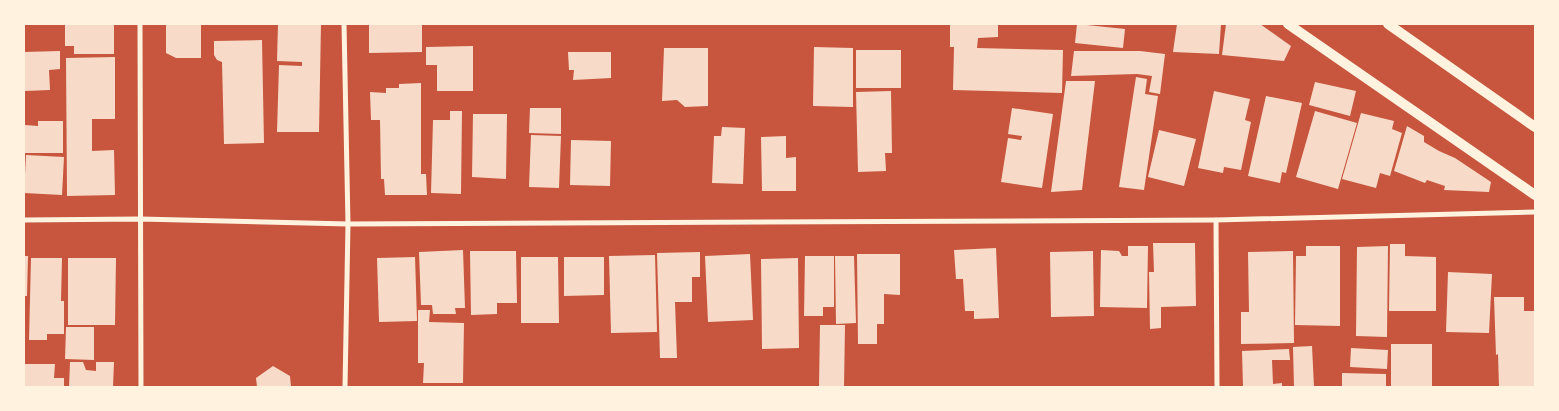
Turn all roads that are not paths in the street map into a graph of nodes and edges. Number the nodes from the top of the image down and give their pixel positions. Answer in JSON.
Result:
{"nodes":[{"id":1,"x":140,"y":24,"type":"edge"},
{"id":2,"x":344,"y":24,"type":"edge"},
{"id":3,"x":1288,"y":24,"type":"edge"},
{"id":4,"x":1388,"y":24,"type":"edge"},
{"id":5,"x":1535,"y":127,"type":"edge"},
{"id":6,"x":1535,"y":195,"type":"edge"},
{"id":7,"x":1535,"y":212,"type":"edge"},
{"id":8,"x":140,"y":219,"type":"junction"},
{"id":9,"x":24,"y":220,"type":"edge"},
{"id":10,"x":1216,"y":220,"type":"junction"},
{"id":11,"x":348,"y":224,"type":"junction"},
{"id":12,"x":141,"y":387,"type":"edge"},
{"id":13,"x":345,"y":387,"type":"edge"},
{"id":14,"x":1218,"y":387,"type":"edge"}],
"edges":[{"from":1,"to":8,"type":"street"},
{"from":2,"to":11,"type":"street"},
{"from":3,"to":6,"type":"main road"},
{"from":4,"to":5,"type":"main road"},
{"from":7,"to":10,"type":"street"},
{"from":8,"to":9,"type":"street"},
{"from":8,"to":11,"type":"street"},
{"from":8,"to":12,"type":"street"},
{"from":10,"to":11,"type":"street"},
{"from":10,"to":14,"type":"street"},
{"from":11,"to":13,"type":"street"}]}
